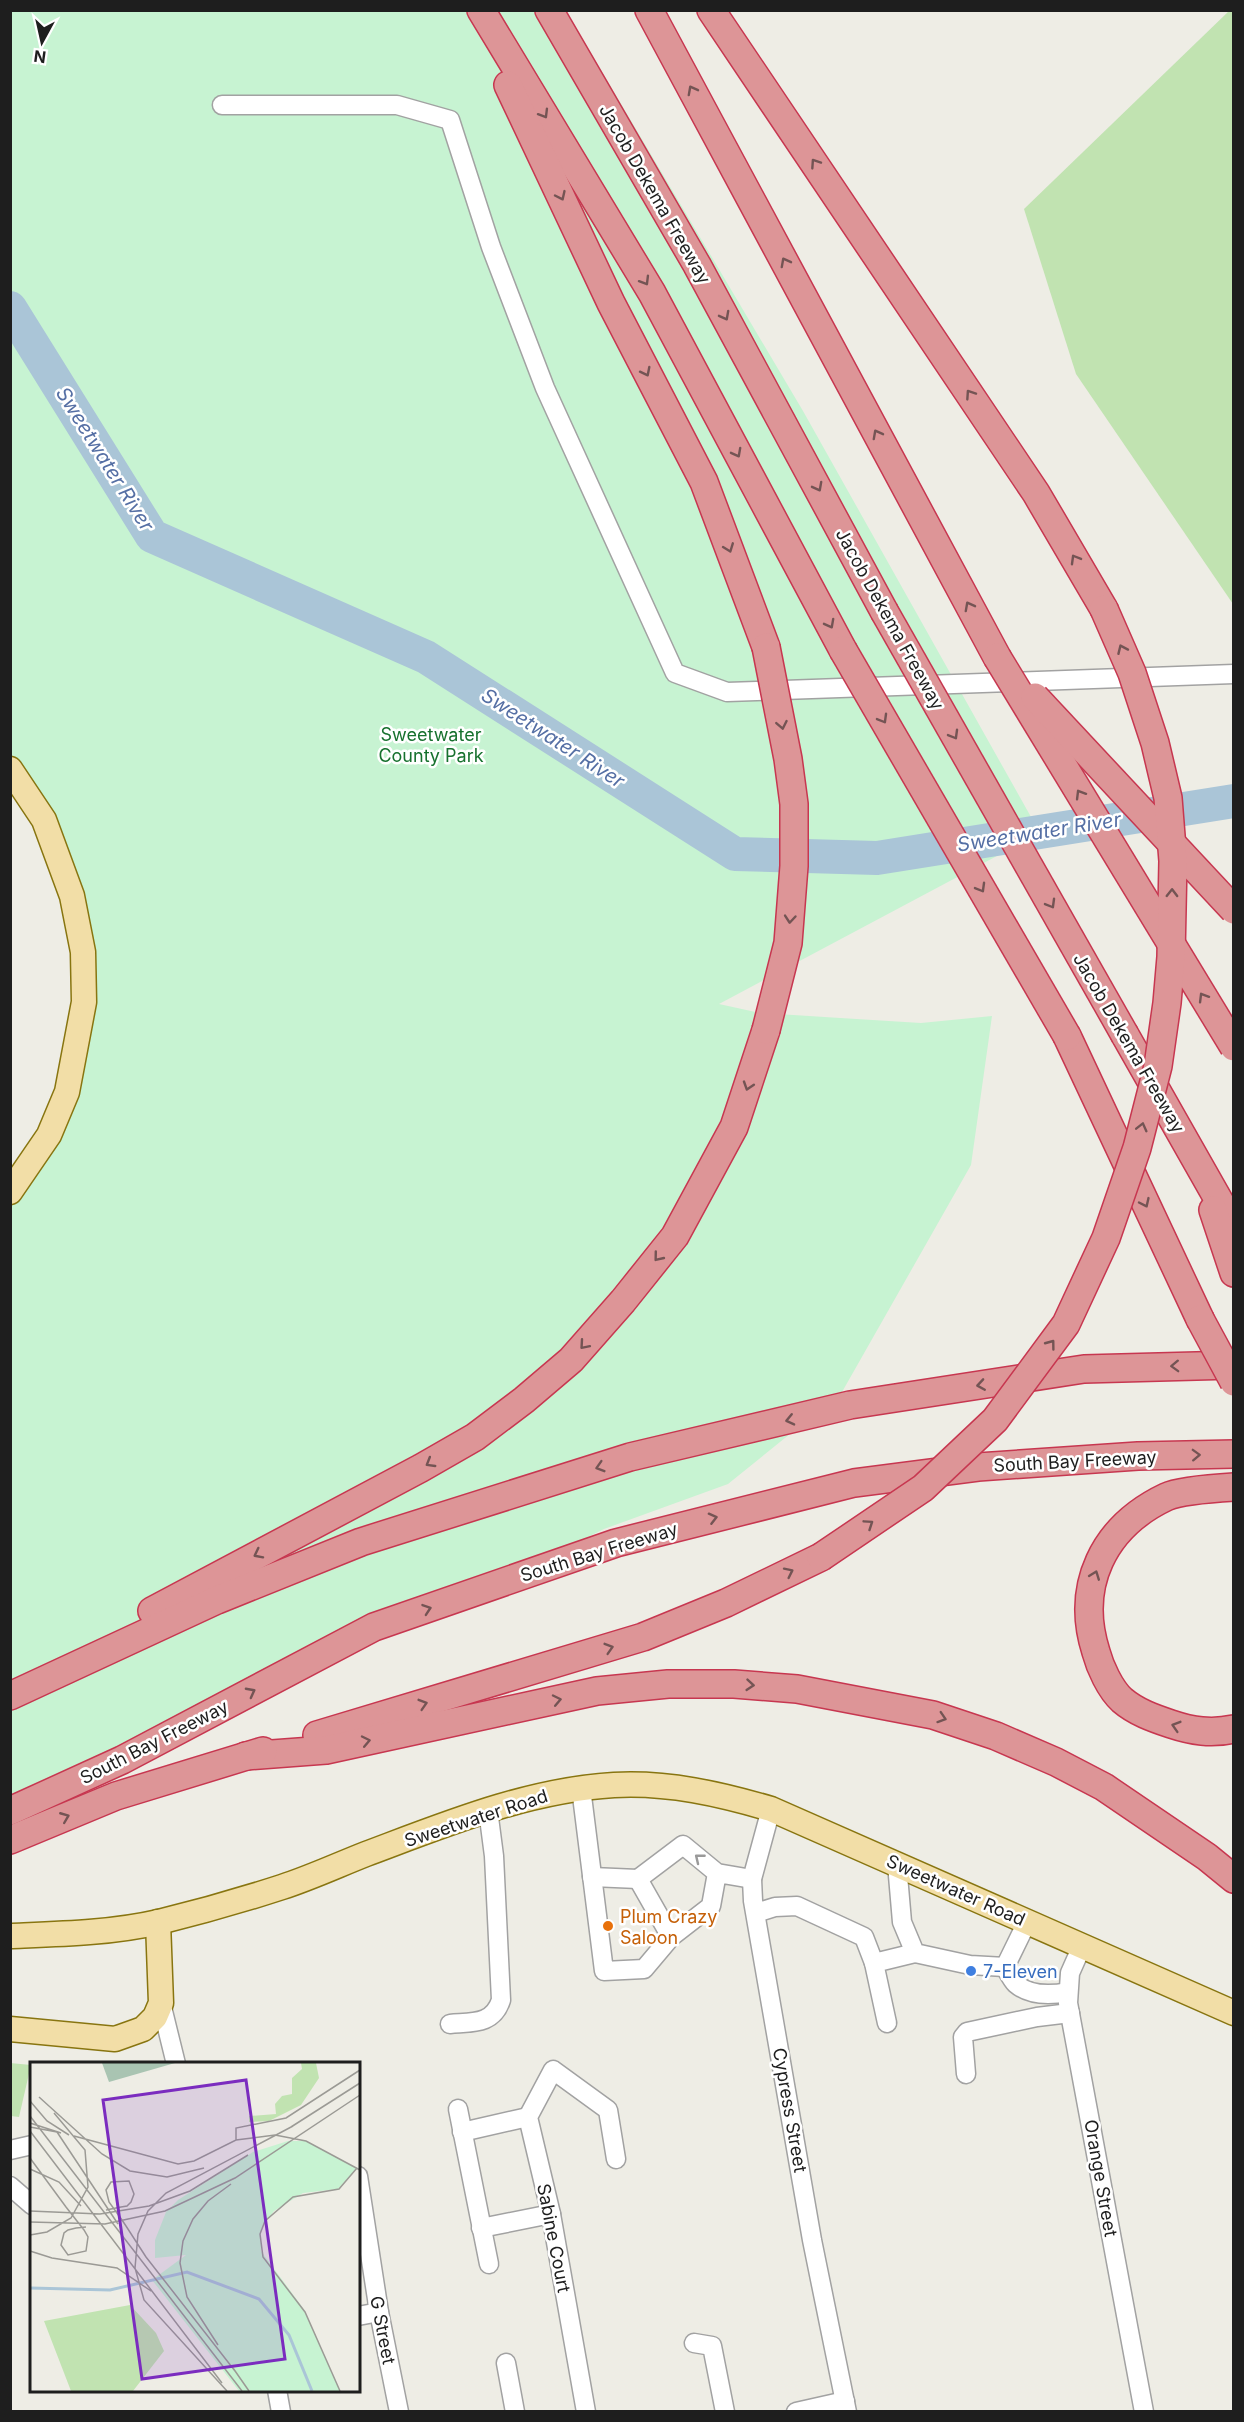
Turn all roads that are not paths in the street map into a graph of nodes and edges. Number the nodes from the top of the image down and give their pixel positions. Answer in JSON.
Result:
{"nodes":[{"id":1,"x":473,"y":10,"type":"edge"},
{"id":2,"x":481,"y":10,"type":"edge"},
{"id":3,"x":549,"y":10,"type":"edge"},
{"id":4,"x":650,"y":10,"type":"edge"},
{"id":5,"x":711,"y":10,"type":"edge"},
{"id":6,"x":222,"y":105,"type":"dead end"},
{"id":7,"x":997,"y":657,"type":"junction"},
{"id":8,"x":1233,"y":674,"type":"edge"},
{"id":9,"x":10,"y":769,"type":"edge"},
{"id":10,"x":1233,"y":910,"type":"edge"},
{"id":11,"x":1233,"y":1047,"type":"edge"},
{"id":12,"x":1197,"y":1163,"type":"junction"},
{"id":13,"x":10,"y":1191,"type":"edge"},
{"id":14,"x":1233,"y":1227,"type":"edge"},
{"id":15,"x":1233,"y":1273,"type":"edge"},
{"id":16,"x":1233,"y":1365,"type":"edge"},
{"id":17,"x":1233,"y":1382,"type":"edge"},
{"id":18,"x":1233,"y":1454,"type":"edge"},
{"id":19,"x":1233,"y":1487,"type":"edge"},
{"id":20,"x":10,"y":1689,"type":"edge"},
{"id":21,"x":10,"y":1696,"type":"edge"},
{"id":22,"x":1233,"y":1729,"type":"edge"},
{"id":23,"x":246,"y":1756,"type":"junction"},
{"id":24,"x":581,"y":1788,"type":"junction"},
{"id":25,"x":771,"y":1809,"type":"junction"},
{"id":26,"x":488,"y":1810,"type":"junction"},
{"id":27,"x":10,"y":1811,"type":"edge"},
{"id":28,"x":10,"y":1840,"type":"edge"},
{"id":29,"x":897,"y":1864,"type":"junction"},
{"id":30,"x":717,"y":1873,"type":"junction"},
{"id":31,"x":592,"y":1877,"type":"junction"},
{"id":32,"x":638,"y":1879,"type":"junction"},
{"id":33,"x":752,"y":1879,"type":"junction"},
{"id":34,"x":1233,"y":1879,"type":"edge"},
{"id":35,"x":756,"y":1913,"type":"junction"},
{"id":36,"x":158,"y":1922,"type":"junction"},
{"id":37,"x":1026,"y":1922,"type":"junction"},
{"id":38,"x":10,"y":1936,"type":"edge"},
{"id":39,"x":671,"y":1937,"type":"junction"},
{"id":40,"x":1082,"y":1946,"type":"junction"},
{"id":41,"x":915,"y":1953,"type":"junction"},
{"id":42,"x":874,"y":1963,"type":"junction"},
{"id":43,"x":1005,"y":1967,"type":"junction"},
{"id":44,"x":1068,"y":1992,"type":"junction"},
{"id":45,"x":161,"y":2003,"type":"junction"},
{"id":46,"x":1070,"y":2013,"type":"junction"},
{"id":47,"x":1233,"y":2013,"type":"edge"},
{"id":48,"x":887,"y":2023,"type":"dead end"},
{"id":49,"x":450,"y":2024,"type":"dead end"},
{"id":50,"x":10,"y":2029,"type":"edge"},
{"id":51,"x":176,"y":2062,"type":"edge"},
{"id":52,"x":966,"y":2074,"type":"dead end"},
{"id":53,"x":458,"y":2109,"type":"dead end"},
{"id":54,"x":528,"y":2116,"type":"junction"},
{"id":55,"x":462,"y":2132,"type":"junction"},
{"id":56,"x":30,"y":2145,"type":"edge"},
{"id":57,"x":10,"y":2150,"type":"edge"},
{"id":58,"x":616,"y":2159,"type":"dead end"},
{"id":59,"x":10,"y":2186,"type":"edge"},
{"id":60,"x":361,"y":2201,"type":"edge"},
{"id":61,"x":30,"y":2203,"type":"edge"},
{"id":62,"x":551,"y":2214,"type":"junction"},
{"id":63,"x":481,"y":2228,"type":"junction"},
{"id":64,"x":489,"y":2264,"type":"dead end"},
{"id":65,"x":379,"y":2312,"type":"junction"},
{"id":66,"x":360,"y":2316,"type":"edge"},
{"id":67,"x":694,"y":2343,"type":"dead end"},
{"id":68,"x":506,"y":2363,"type":"dead end"},
{"id":69,"x":277,"y":2392,"type":"edge"},
{"id":70,"x":846,"y":2406,"type":"edge"},
{"id":71,"x":281,"y":2412,"type":"edge"},
{"id":72,"x":399,"y":2412,"type":"edge"},
{"id":73,"x":515,"y":2412,"type":"edge"},
{"id":74,"x":586,"y":2412,"type":"edge"},
{"id":75,"x":726,"y":2412,"type":"edge"},
{"id":76,"x":796,"y":2412,"type":"edge"},
{"id":77,"x":1144,"y":2412,"type":"edge"}],
"edges":[{"from":1,"to":20,"type":"highway","one_way":true,"bridge":true},
{"from":2,"to":17,"type":"highway","one_way":true,"bridge":true},
{"from":3,"to":12,"type":"highway","name":"Jacob Dekema Freeway","one_way":true,"bridge":true},
{"from":7,"to":4,"type":"highway","one_way":true},
{"from":23,"to":5,"type":"highway","one_way":true,"bridge":true},
{"from":6,"to":8,"type":"street"},
{"from":7,"to":10,"type":"highway","bridge":true},
{"from":11,"to":7,"type":"highway","one_way":true,"bridge":true},
{"from":9,"to":13,"type":"main road"},
{"from":12,"to":14,"type":"highway","name":"Jacob Dekema Freeway"},
{"from":12,"to":15,"type":"highway"},
{"from":16,"to":21,"type":"highway","one_way":true},
{"from":27,"to":18,"type":"highway","name":"South Bay Freeway","one_way":true},
{"from":22,"to":19,"type":"highway","one_way":true},
{"from":28,"to":23,"type":"highway","one_way":true},
{"from":23,"to":34,"type":"highway","one_way":true},
{"from":24,"to":25,"type":"main road","name":"Sweetwater Road"},
{"from":24,"to":26,"type":"main road","name":"Sweetwater Road"},
{"from":24,"to":31,"type":"street"},
{"from":25,"to":29,"type":"main road","name":"Sweetwater Road"},
{"from":25,"to":33,"type":"street","name":"Cypress Street"},
{"from":26,"to":36,"type":"main road","name":"Sweetwater Road"},
{"from":26,"to":49,"type":"street"},
{"from":29,"to":37,"type":"main road","name":"Sweetwater Road"},
{"from":29,"to":41,"type":"street"},
{"from":30,"to":32,"type":"street","one_way":true},
{"from":30,"to":33,"type":"street"},
{"from":30,"to":39,"type":"street"},
{"from":31,"to":32,"type":"street"},
{"from":31,"to":39,"type":"street"},
{"from":32,"to":39,"type":"street"},
{"from":33,"to":35,"type":"street","name":"Cypress Street"},
{"from":35,"to":42,"type":"street"},
{"from":35,"to":70,"type":"street","name":"Cypress Street"},
{"from":36,"to":38,"type":"main road","name":"Sweetwater Road"},
{"from":36,"to":45,"type":"main road"},
{"from":37,"to":40,"type":"main road","name":"Sweetwater Road"},
{"from":37,"to":43,"type":"street"},
{"from":40,"to":44,"type":"street","name":"Orange Street"},
{"from":40,"to":47,"type":"main road","name":"Sweetwater Road"},
{"from":41,"to":42,"type":"street"},
{"from":41,"to":43,"type":"street"},
{"from":42,"to":48,"type":"street"},
{"from":43,"to":44,"type":"street"},
{"from":44,"to":46,"type":"street","name":"Orange Street"},
{"from":45,"to":50,"type":"main road"},
{"from":45,"to":51,"type":"street"},
{"from":46,"to":52,"type":"street"},
{"from":46,"to":77,"type":"street","name":"Orange Street"},
{"from":53,"to":55,"type":"street"},
{"from":54,"to":55,"type":"street"},
{"from":54,"to":58,"type":"street"},
{"from":54,"to":62,"type":"street","name":"Sabine Court"},
{"from":55,"to":63,"type":"street"},
{"from":56,"to":57,"type":"street"},
{"from":59,"to":61,"type":"street"},
{"from":60,"to":65,"type":"street","name":"G Street"},
{"from":62,"to":63,"type":"street"},
{"from":62,"to":74,"type":"street","name":"Sabine Court"},
{"from":63,"to":64,"type":"street"},
{"from":65,"to":66,"type":"street"},
{"from":65,"to":72,"type":"street","name":"G Street"},
{"from":67,"to":75,"type":"street"},
{"from":68,"to":73,"type":"street"},
{"from":69,"to":71,"type":"street"},
{"from":70,"to":76,"type":"street"}]}
